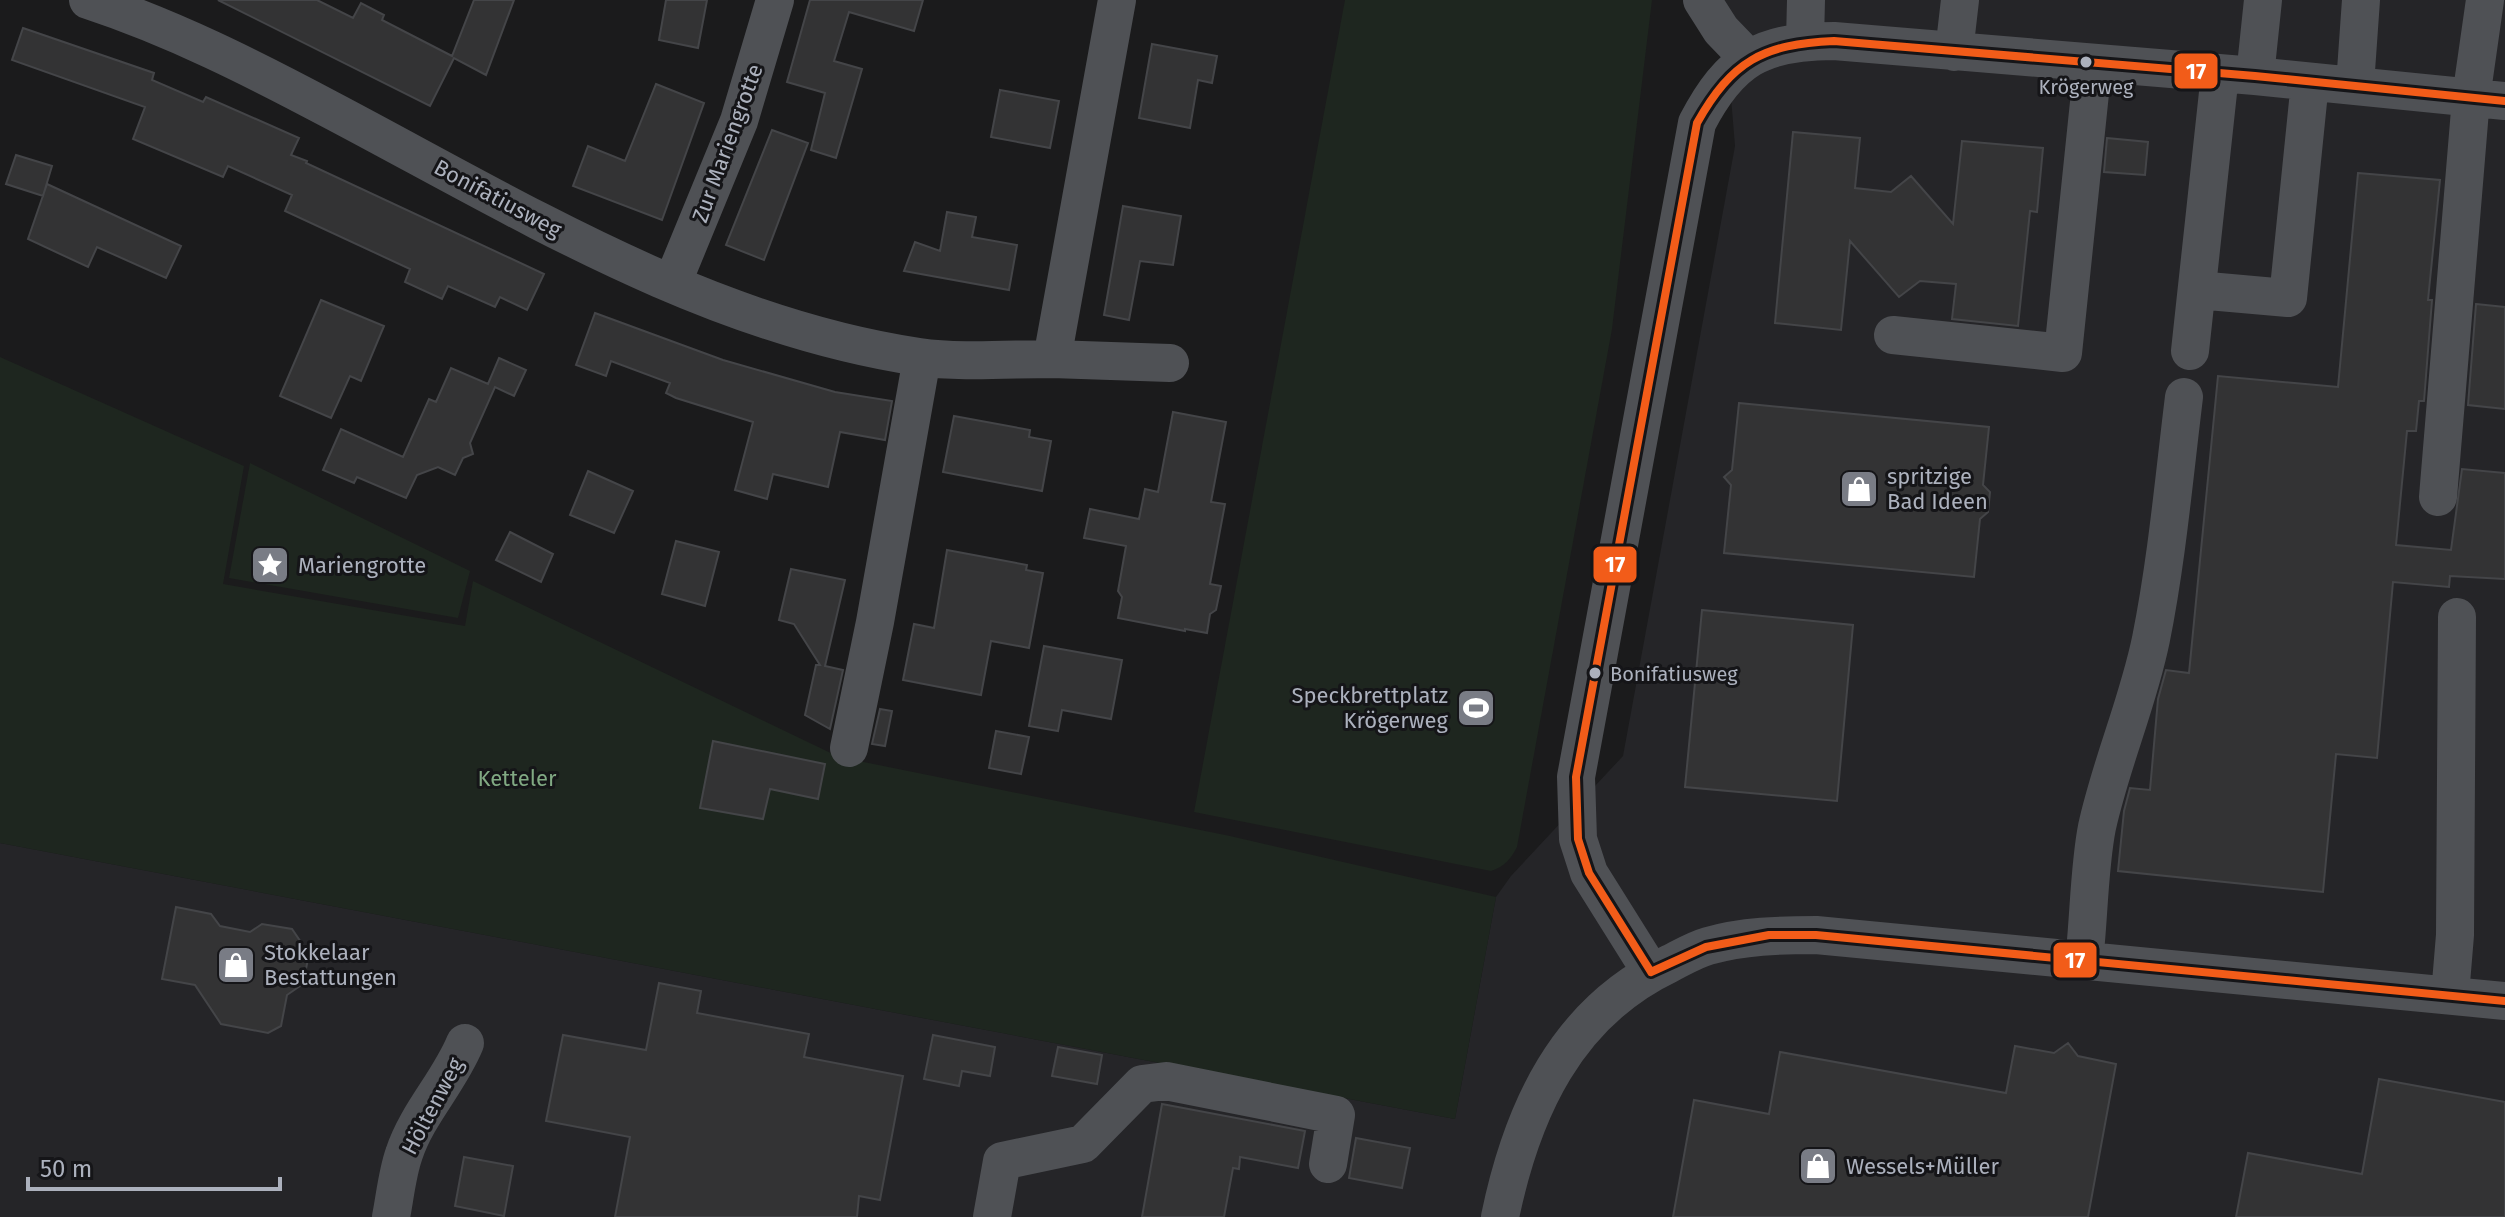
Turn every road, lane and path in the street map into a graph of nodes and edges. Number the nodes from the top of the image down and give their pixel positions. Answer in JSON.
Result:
{"nodes":[{"id":1,"x":88,"y":0,"type":"edge"},
{"id":2,"x":775,"y":0,"type":"edge"},
{"id":3,"x":1117,"y":0,"type":"edge"},
{"id":4,"x":1702,"y":0,"type":"edge"},
{"id":5,"x":1806,"y":0,"type":"edge"},
{"id":6,"x":1960,"y":0,"type":"edge"},
{"id":7,"x":2263,"y":0,"type":"edge"},
{"id":8,"x":2361,"y":0,"type":"edge"},
{"id":9,"x":2485,"y":0,"type":"edge"},
{"id":10,"x":1805,"y":41,"type":"junction"},
{"id":11,"x":1954,"y":52,"type":"junction"},
{"id":12,"x":1748,"y":58,"type":"junction"},
{"id":13,"x":2093,"y":64,"type":"junction"},
{"id":14,"x":2237,"y":75,"type":"junction"},
{"id":15,"x":2310,"y":82,"type":"junction"},
{"id":16,"x":2355,"y":85,"type":"junction"},
{"id":17,"x":2488,"y":100,"type":"edge"},
{"id":18,"x":672,"y":284,"type":"junction"},
{"id":19,"x":2197,"y":290,"type":"junction"},
{"id":20,"x":1893,"y":335,"type":"dead end"},
{"id":21,"x":2190,"y":351,"type":"dead end"},
{"id":22,"x":922,"y":358,"type":"junction"},
{"id":23,"x":1052,"y":359,"type":"junction"},
{"id":24,"x":1170,"y":363,"type":"dead end"},
{"id":25,"x":2184,"y":397,"type":"dead end"},
{"id":26,"x":2438,"y":497,"type":"dead end"},
{"id":27,"x":2457,"y":617,"type":"dead end"},
{"id":28,"x":849,"y":748,"type":"dead end"},
{"id":29,"x":2084,"y":961,"type":"junction"},
{"id":30,"x":1651,"y":972,"type":"junction"},
{"id":31,"x":2450,"y":995,"type":"junction"},
{"id":32,"x":2505,"y":1001,"type":"edge"},
{"id":33,"x":465,"y":1043,"type":"dead end"},
{"id":34,"x":1328,"y":1164,"type":"dead end"},
{"id":35,"x":391,"y":1217,"type":"edge"},
{"id":36,"x":992,"y":1217,"type":"edge"},
{"id":37,"x":1500,"y":1217,"type":"edge"}],
"edges":[{"from":1,"to":18,"type":"street","name":"Bonifatiusweg"},
{"from":2,"to":18,"type":"street","name":"Zur Mariengrotte"},
{"from":3,"to":23,"type":"street"},
{"from":4,"to":12,"type":"street"},
{"from":5,"to":10,"type":"street"},
{"from":6,"to":11,"type":"street"},
{"from":7,"to":14,"type":"street"},
{"from":8,"to":16,"type":"street"},
{"from":9,"to":17,"type":"street"},
{"from":10,"to":11,"type":"street"},
{"from":10,"to":12,"type":"street"},
{"from":11,"to":13,"type":"street"},
{"from":12,"to":30,"type":"street"},
{"from":13,"to":14,"type":"street"},
{"from":13,"to":20,"type":"street"},
{"from":14,"to":15,"type":"street"},
{"from":14,"to":19,"type":"street"},
{"from":15,"to":16,"type":"street"},
{"from":15,"to":19,"type":"street"},
{"from":16,"to":17,"type":"street"},
{"from":17,"to":26,"type":"street"},
{"from":18,"to":22,"type":"street","name":"Bonifatiusweg"},
{"from":19,"to":21,"type":"street"},
{"from":22,"to":23,"type":"street","name":"Bonifatiusweg"},
{"from":22,"to":28,"type":"street"},
{"from":23,"to":24,"type":"street","name":"Bonifatiusweg"},
{"from":25,"to":29,"type":"street"},
{"from":27,"to":31,"type":"street"},
{"from":29,"to":30,"type":"street"},
{"from":29,"to":31,"type":"street"},
{"from":30,"to":37,"type":"street"},
{"from":31,"to":32,"type":"street"},
{"from":33,"to":35,"type":"street","name":"Höltenweg"},
{"from":34,"to":36,"type":"street"}]}
